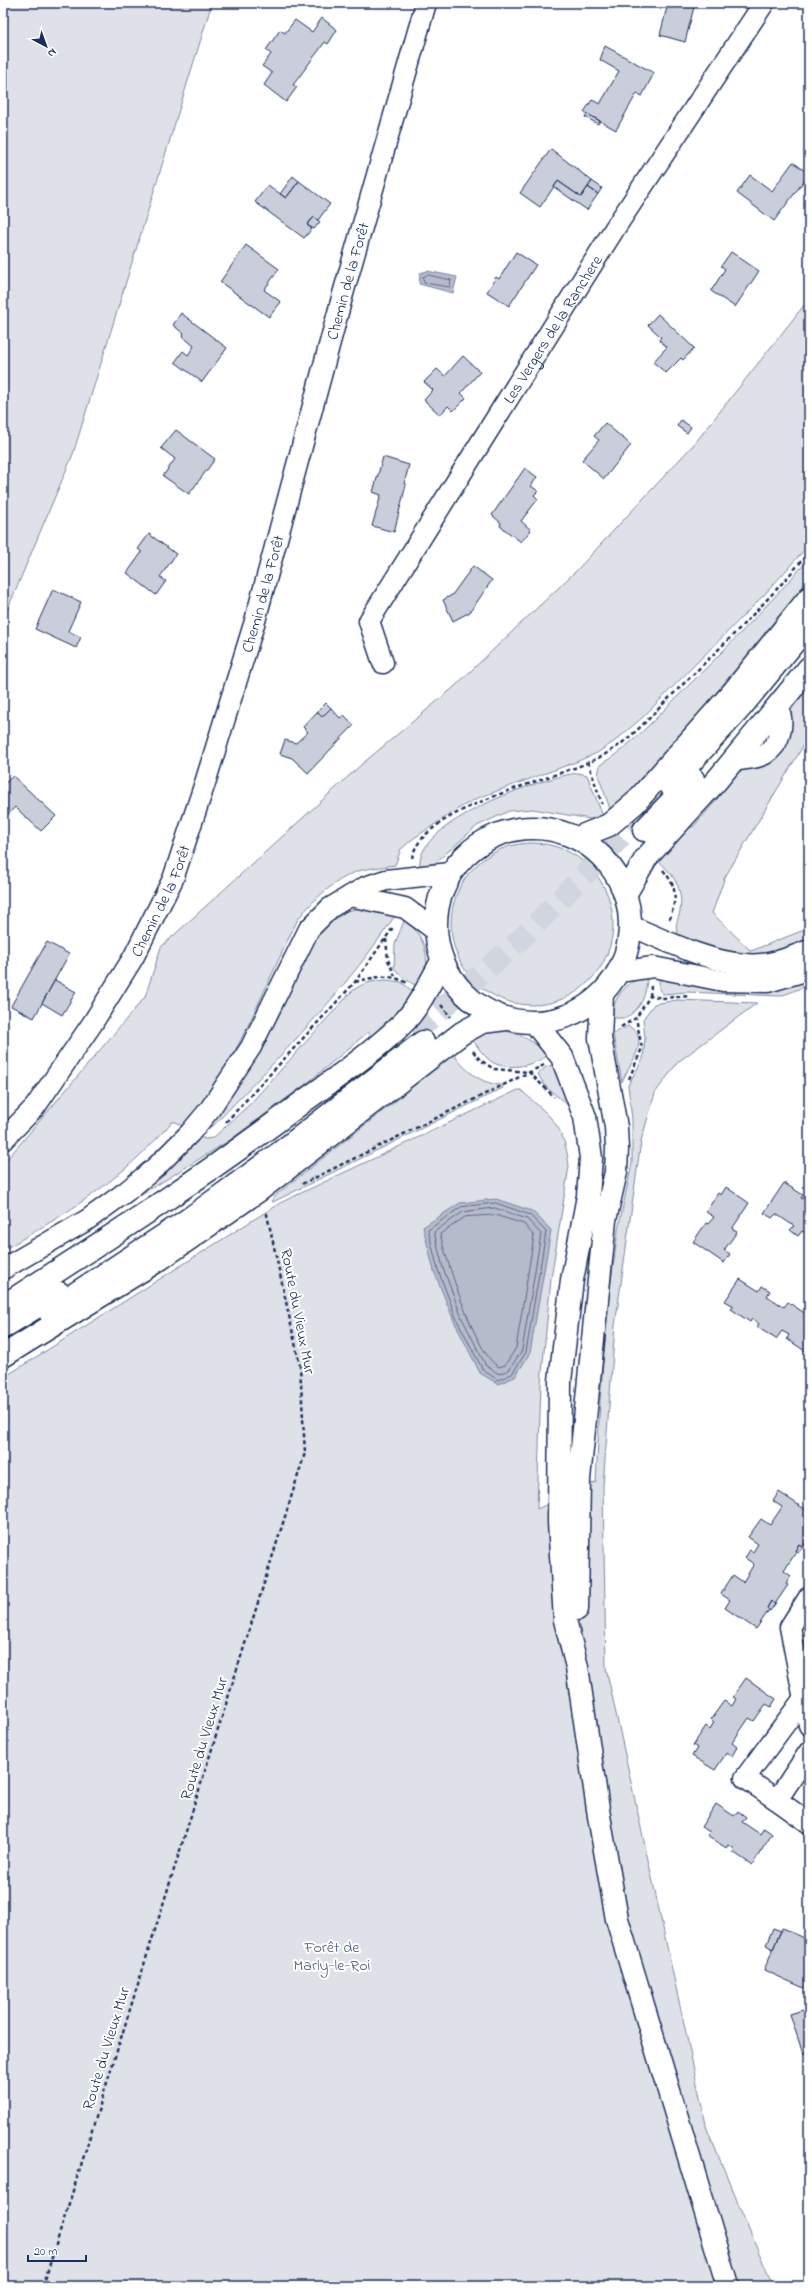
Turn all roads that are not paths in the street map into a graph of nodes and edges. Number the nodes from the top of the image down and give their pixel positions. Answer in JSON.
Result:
{"nodes":[{"id":1,"x":426,"y":3,"type":"edge"},
{"id":2,"x":764,"y":3,"type":"edge"},
{"id":3,"x":809,"y":598,"type":"edge"},
{"id":4,"x":809,"y":624,"type":"edge"},
{"id":5,"x":809,"y":642,"type":"edge"},
{"id":6,"x":383,"y":664,"type":"dead end"},
{"id":7,"x":809,"y":668,"type":"edge"},
{"id":8,"x":577,"y":838,"type":"junction"},
{"id":9,"x":450,"y":874,"type":"junction"},
{"id":10,"x":626,"y":893,"type":"junction"},
{"id":11,"x":350,"y":896,"type":"junction"},
{"id":12,"x":631,"y":926,"type":"junction"},
{"id":13,"x":436,"y":930,"type":"junction"},
{"id":14,"x":809,"y":950,"type":"edge"},
{"id":15,"x":442,"y":961,"type":"junction"},
{"id":16,"x":809,"y":970,"type":"edge"},
{"id":17,"x":619,"y":972,"type":"junction"},
{"id":18,"x":602,"y":995,"type":"junction"},
{"id":19,"x":506,"y":1019,"type":"junction"},
{"id":20,"x":535,"y":1023,"type":"junction"},
{"id":21,"x":3,"y":1140,"type":"edge"},
{"id":22,"x":160,"y":1259,"type":"junction"},
{"id":23,"x":122,"y":1264,"type":"junction"},
{"id":24,"x":3,"y":1269,"type":"edge"},
{"id":25,"x":3,"y":1306,"type":"edge"},
{"id":26,"x":3,"y":1327,"type":"edge"},
{"id":27,"x":3,"y":1341,"type":"edge"},
{"id":28,"x":3,"y":1356,"type":"edge"},
{"id":29,"x":809,"y":1597,"type":"edge"},
{"id":30,"x":577,"y":1667,"type":"junction"},
{"id":31,"x":804,"y":1698,"type":"junction"},
{"id":32,"x":809,"y":1725,"type":"edge"},
{"id":33,"x":809,"y":1752,"type":"edge"},
{"id":34,"x":777,"y":1800,"type":"junction"},
{"id":35,"x":809,"y":1823,"type":"edge"},
{"id":36,"x":728,"y":2286,"type":"edge"}],
"edges":[{"from":1,"to":21,"type":"street","name":"Chemin de la Forêt"},
{"from":2,"to":6,"type":"street","name":"Les Vergers de la Ranchere"},
{"from":3,"to":8,"type":"main road"},
{"from":4,"to":5,"type":"main road"},
{"from":7,"to":10,"type":"main road"},
{"from":8,"to":9,"type":"main road"},
{"from":8,"to":10,"type":"main road"},
{"from":9,"to":11,"type":"street"},
{"from":9,"to":13,"type":"main road"},
{"from":10,"to":12,"type":"main road"},
{"from":11,"to":13,"type":"street"},
{"from":11,"to":24,"type":"street"},
{"from":12,"to":14,"type":"street"},
{"from":12,"to":17,"type":"main road"},
{"from":13,"to":15,"type":"main road"},
{"from":15,"to":19,"type":"main road"},
{"from":15,"to":25,"type":"main road"},
{"from":16,"to":17,"type":"street"},
{"from":17,"to":18,"type":"main road"},
{"from":18,"to":20,"type":"main road"},
{"from":18,"to":30,"type":"main road"},
{"from":19,"to":20,"type":"main road"},
{"from":19,"to":22,"type":"main road"},
{"from":20,"to":30,"type":"main road"},
{"from":22,"to":23,"type":"street"},
{"from":22,"to":28,"type":"main road"},
{"from":23,"to":26,"type":"main road"},
{"from":23,"to":27,"type":"main road"},
{"from":29,"to":31,"type":"street"},
{"from":30,"to":36,"type":"main road"},
{"from":31,"to":32,"type":"street"},
{"from":31,"to":34,"type":"street"},
{"from":33,"to":34,"type":"street"},
{"from":34,"to":35,"type":"street"}]}
